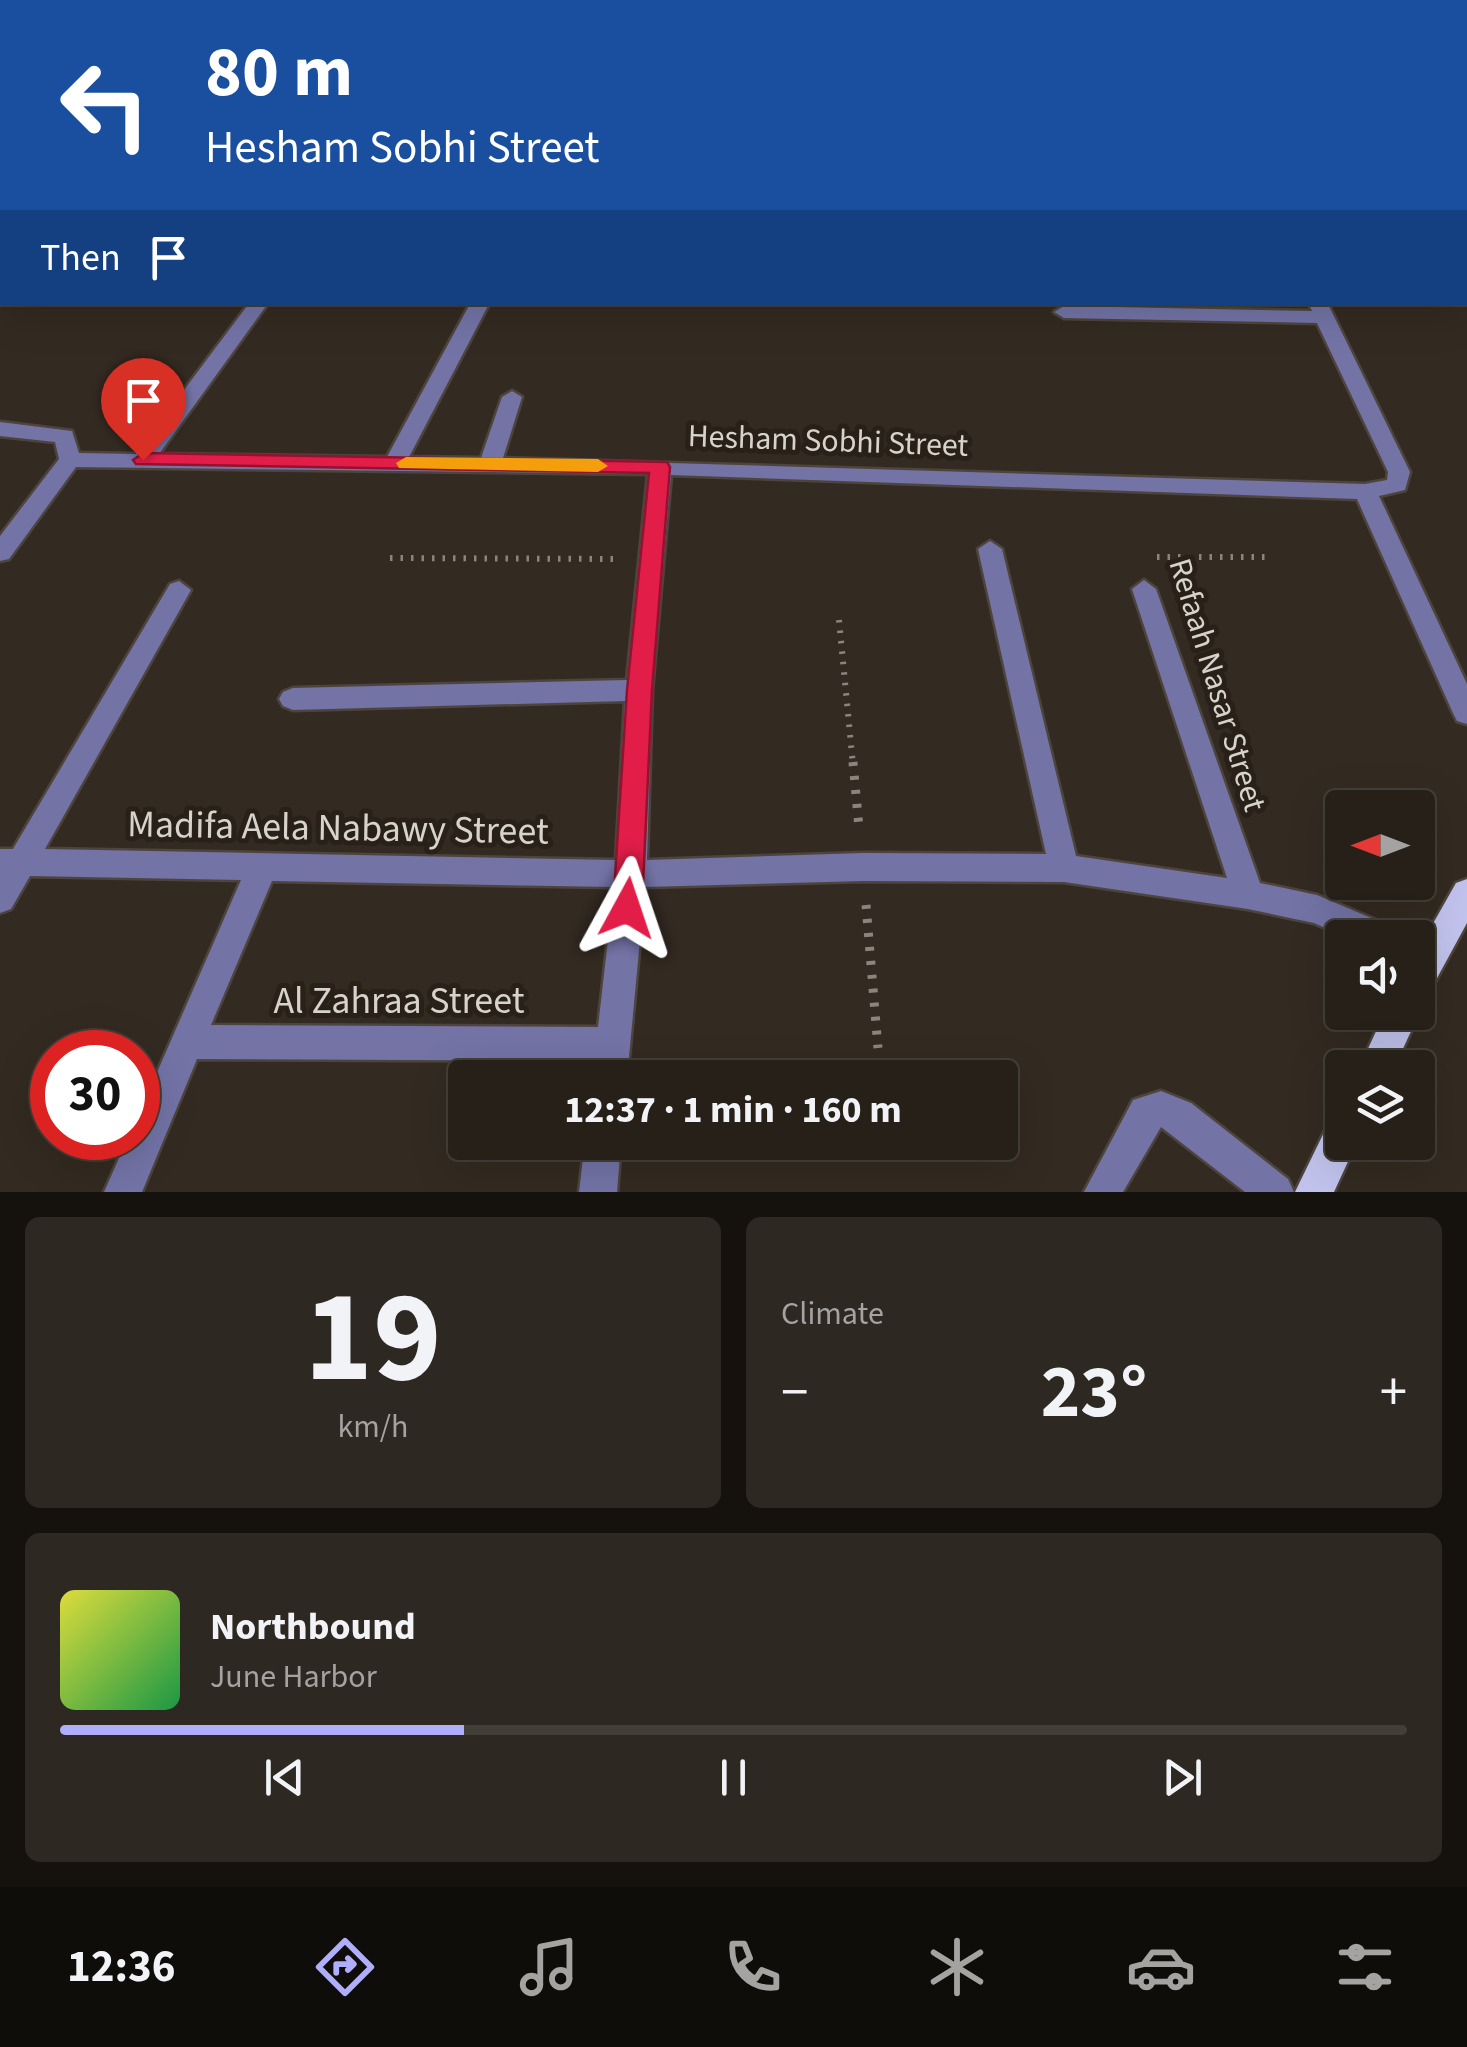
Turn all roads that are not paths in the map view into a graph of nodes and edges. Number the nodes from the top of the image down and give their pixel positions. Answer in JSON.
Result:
{"nodes":[{"id":1,"x":258,"y":305,"type":"edge"},
{"id":2,"x":480,"y":305,"type":"edge"},
{"id":3,"x":1321,"y":310,"type":"edge"},
{"id":4,"x":1064,"y":312,"type":"dead end"},
{"id":5,"x":512,"y":396,"type":"dead end"},
{"id":6,"x":0,"y":429,"type":"edge"},
{"id":7,"x":70,"y":460,"type":"junction"},
{"id":8,"x":143,"y":460,"type":"junction"},
{"id":9,"x":395,"y":463,"type":"junction"},
{"id":10,"x":490,"y":464,"type":"junction"},
{"id":11,"x":660,"y":467,"type":"junction"},
{"id":12,"x":1365,"y":492,"type":"junction"},
{"id":13,"x":990,"y":549,"type":"dead end"},
{"id":14,"x":0,"y":552,"type":"edge"},
{"id":15,"x":1144,"y":589,"type":"road end"},
{"id":16,"x":179,"y":590,"type":"dead end"},
{"id":17,"x":640,"y":690,"type":"junction"},
{"id":18,"x":293,"y":698,"type":"dead end"},
{"id":19,"x":1467,"y":713,"type":"edge"},
{"id":20,"x":11,"y":863,"type":"edge"},
{"id":21,"x":262,"y":867,"type":"junction"},
{"id":22,"x":1064,"y":868,"type":"junction"},
{"id":23,"x":631,"y":874,"type":"junction"},
{"id":24,"x":1467,"y":894,"type":"edge"},
{"id":25,"x":1248,"y":895,"type":"junction"},
{"id":26,"x":0,"y":898,"type":"edge"},
{"id":27,"x":1342,"y":920,"type":"edge"},
{"id":28,"x":1435,"y":942,"type":"edge"},
{"id":29,"x":186,"y":1042,"type":"junction"},
{"id":30,"x":588,"y":1060,"type":"edge"},
{"id":31,"x":610,"y":1060,"type":"edge"},
{"id":32,"x":601,"y":1160,"type":"edge"},
{"id":33,"x":1330,"y":1160,"type":"edge"},
{"id":34,"x":123,"y":1192,"type":"edge"},
{"id":35,"x":598,"y":1192,"type":"edge"},
{"id":36,"x":1103,"y":1192,"type":"edge"},
{"id":37,"x":1275,"y":1192,"type":"edge"},
{"id":38,"x":1314,"y":1192,"type":"edge"}],
"edges":[{"from":1,"to":8,"type":"street"},
{"from":2,"to":9,"type":"street"},
{"from":3,"to":4,"type":"street"},
{"from":3,"to":12,"type":"street","name":"Hesham Sobhi Street"},
{"from":5,"to":10,"type":"street"},
{"from":6,"to":7,"type":"street"},
{"from":7,"to":8,"type":"street","name":"Hesham Sobhi Street"},
{"from":7,"to":14,"type":"street"},
{"from":8,"to":9,"type":"street","name":"Hesham Sobhi Street"},
{"from":9,"to":10,"type":"street","name":"Hesham Sobhi Street"},
{"from":10,"to":11,"type":"street","name":"Hesham Sobhi Street"},
{"from":11,"to":12,"type":"street","name":"Hesham Sobhi Street"},
{"from":11,"to":17,"type":"street"},
{"from":12,"to":19,"type":"street"},
{"from":13,"to":22,"type":"street"},
{"from":15,"to":25,"type":"street","name":"Refaah Nasar Street"},
{"from":16,"to":20,"type":"street"},
{"from":17,"to":18,"type":"street"},
{"from":17,"to":23,"type":"street"},
{"from":20,"to":21,"type":"street","name":"Madifa Aela Nabawy Street"},
{"from":20,"to":26,"type":"street"},
{"from":21,"to":23,"type":"street","name":"Madifa Aela Nabawy Street"},
{"from":21,"to":29,"type":"street"},
{"from":22,"to":23,"type":"street","name":"Madifa Aela Nabawy Street"},
{"from":22,"to":25,"type":"street","name":"Madifa Aela Nabawy Street"},
{"from":23,"to":31,"type":"street"},
{"from":24,"to":28,"type":"main road"},
{"from":25,"to":27,"type":"street","name":"Madifa Aela Nabawy Street"},
{"from":29,"to":30,"type":"street","name":"Al Zahraa Street"},
{"from":29,"to":34,"type":"street"},
{"from":32,"to":35,"type":"street"},
{"from":33,"to":38,"type":"main road"},
{"from":36,"to":37,"type":"street"}]}
